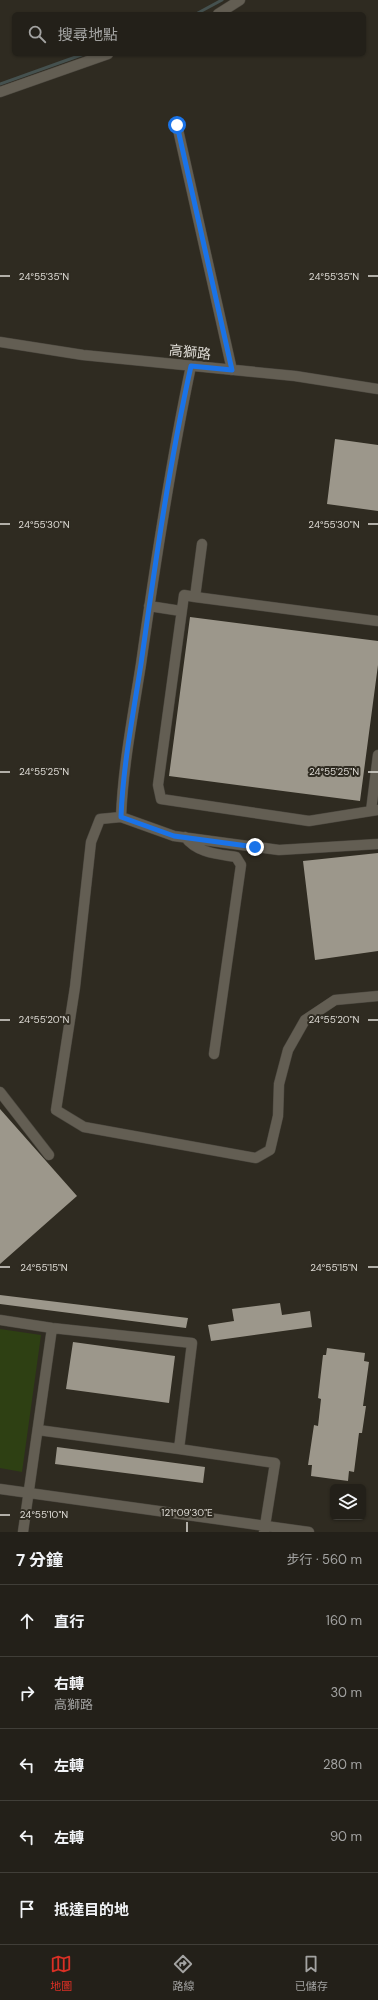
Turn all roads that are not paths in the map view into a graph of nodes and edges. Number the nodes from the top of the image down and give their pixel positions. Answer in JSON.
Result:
{"nodes":[{"id":1,"x":240,"y":0,"type":"edge"},
{"id":2,"x":221,"y":12,"type":"edge"},
{"id":3,"x":102,"y":56,"type":"edge"},
{"id":4,"x":0,"y":92,"type":"edge"},
{"id":5,"x":177,"y":125,"type":"dead end"},
{"id":6,"x":0,"y":342,"type":"edge"},
{"id":7,"x":191,"y":366,"type":"junction"},
{"id":8,"x":232,"y":370,"type":"junction"},
{"id":9,"x":378,"y":389,"type":"edge"},
{"id":10,"x":202,"y":544,"type":"dead end"},
{"id":11,"x":195,"y":597,"type":"junction"},
{"id":12,"x":149,"y":606,"type":"junction"},
{"id":13,"x":181,"y":611,"type":"junction"},
{"id":14,"x":378,"y":621,"type":"edge"},
{"id":15,"x":378,"y":755,"type":"edge"},
{"id":16,"x":374,"y":810,"type":"edge"},
{"id":17,"x":121,"y":817,"type":"junction"},
{"id":18,"x":185,"y":837,"type":"junction"},
{"id":19,"x":378,"y":844,"type":"edge"},
{"id":20,"x":378,"y":996,"type":"edge"},
{"id":21,"x":214,"y":1054,"type":"dead end"},
{"id":22,"x":0,"y":1092,"type":"edge"},
{"id":23,"x":50,"y":1155,"type":"dead end"},
{"id":24,"x":0,"y":1320,"type":"edge"},
{"id":25,"x":52,"y":1328,"type":"junction"},
{"id":26,"x":38,"y":1430,"type":"junction"},
{"id":27,"x":179,"y":1449,"type":"junction"},
{"id":28,"x":0,"y":1489,"type":"edge"},
{"id":29,"x":29,"y":1493,"type":"junction"},
{"id":30,"x":265,"y":1529,"type":"edge"},
{"id":31,"x":24,"y":1532,"type":"edge"},
{"id":32,"x":309,"y":1532,"type":"edge"}],
"edges":[{"from":1,"to":2,"type":"street"},
{"from":3,"to":4,"type":"street"},
{"from":5,"to":8,"type":"street"},
{"from":6,"to":7,"type":"street","name":"高獅路"},
{"from":7,"to":8,"type":"street","name":"高獅路"},
{"from":7,"to":12,"type":"street"},
{"from":8,"to":9,"type":"street","name":"高獅路"},
{"from":10,"to":11,"type":"street"},
{"from":11,"to":13,"type":"street"},
{"from":11,"to":14,"type":"street"},
{"from":12,"to":13,"type":"street"},
{"from":12,"to":17,"type":"street"},
{"from":13,"to":16,"type":"street"},
{"from":15,"to":16,"type":"street"},
{"from":17,"to":18,"type":"street"},
{"from":17,"to":20,"type":"street"},
{"from":18,"to":19,"type":"street"},
{"from":18,"to":21,"type":"street"},
{"from":22,"to":23,"type":"street"},
{"from":24,"to":25,"type":"street"},
{"from":25,"to":26,"type":"street"},
{"from":25,"to":27,"type":"street"},
{"from":26,"to":27,"type":"street"},
{"from":26,"to":29,"type":"street"},
{"from":27,"to":30,"type":"street"},
{"from":28,"to":29,"type":"street"},
{"from":29,"to":30,"type":"street"},
{"from":29,"to":31,"type":"street"},
{"from":30,"to":32,"type":"street"}]}
